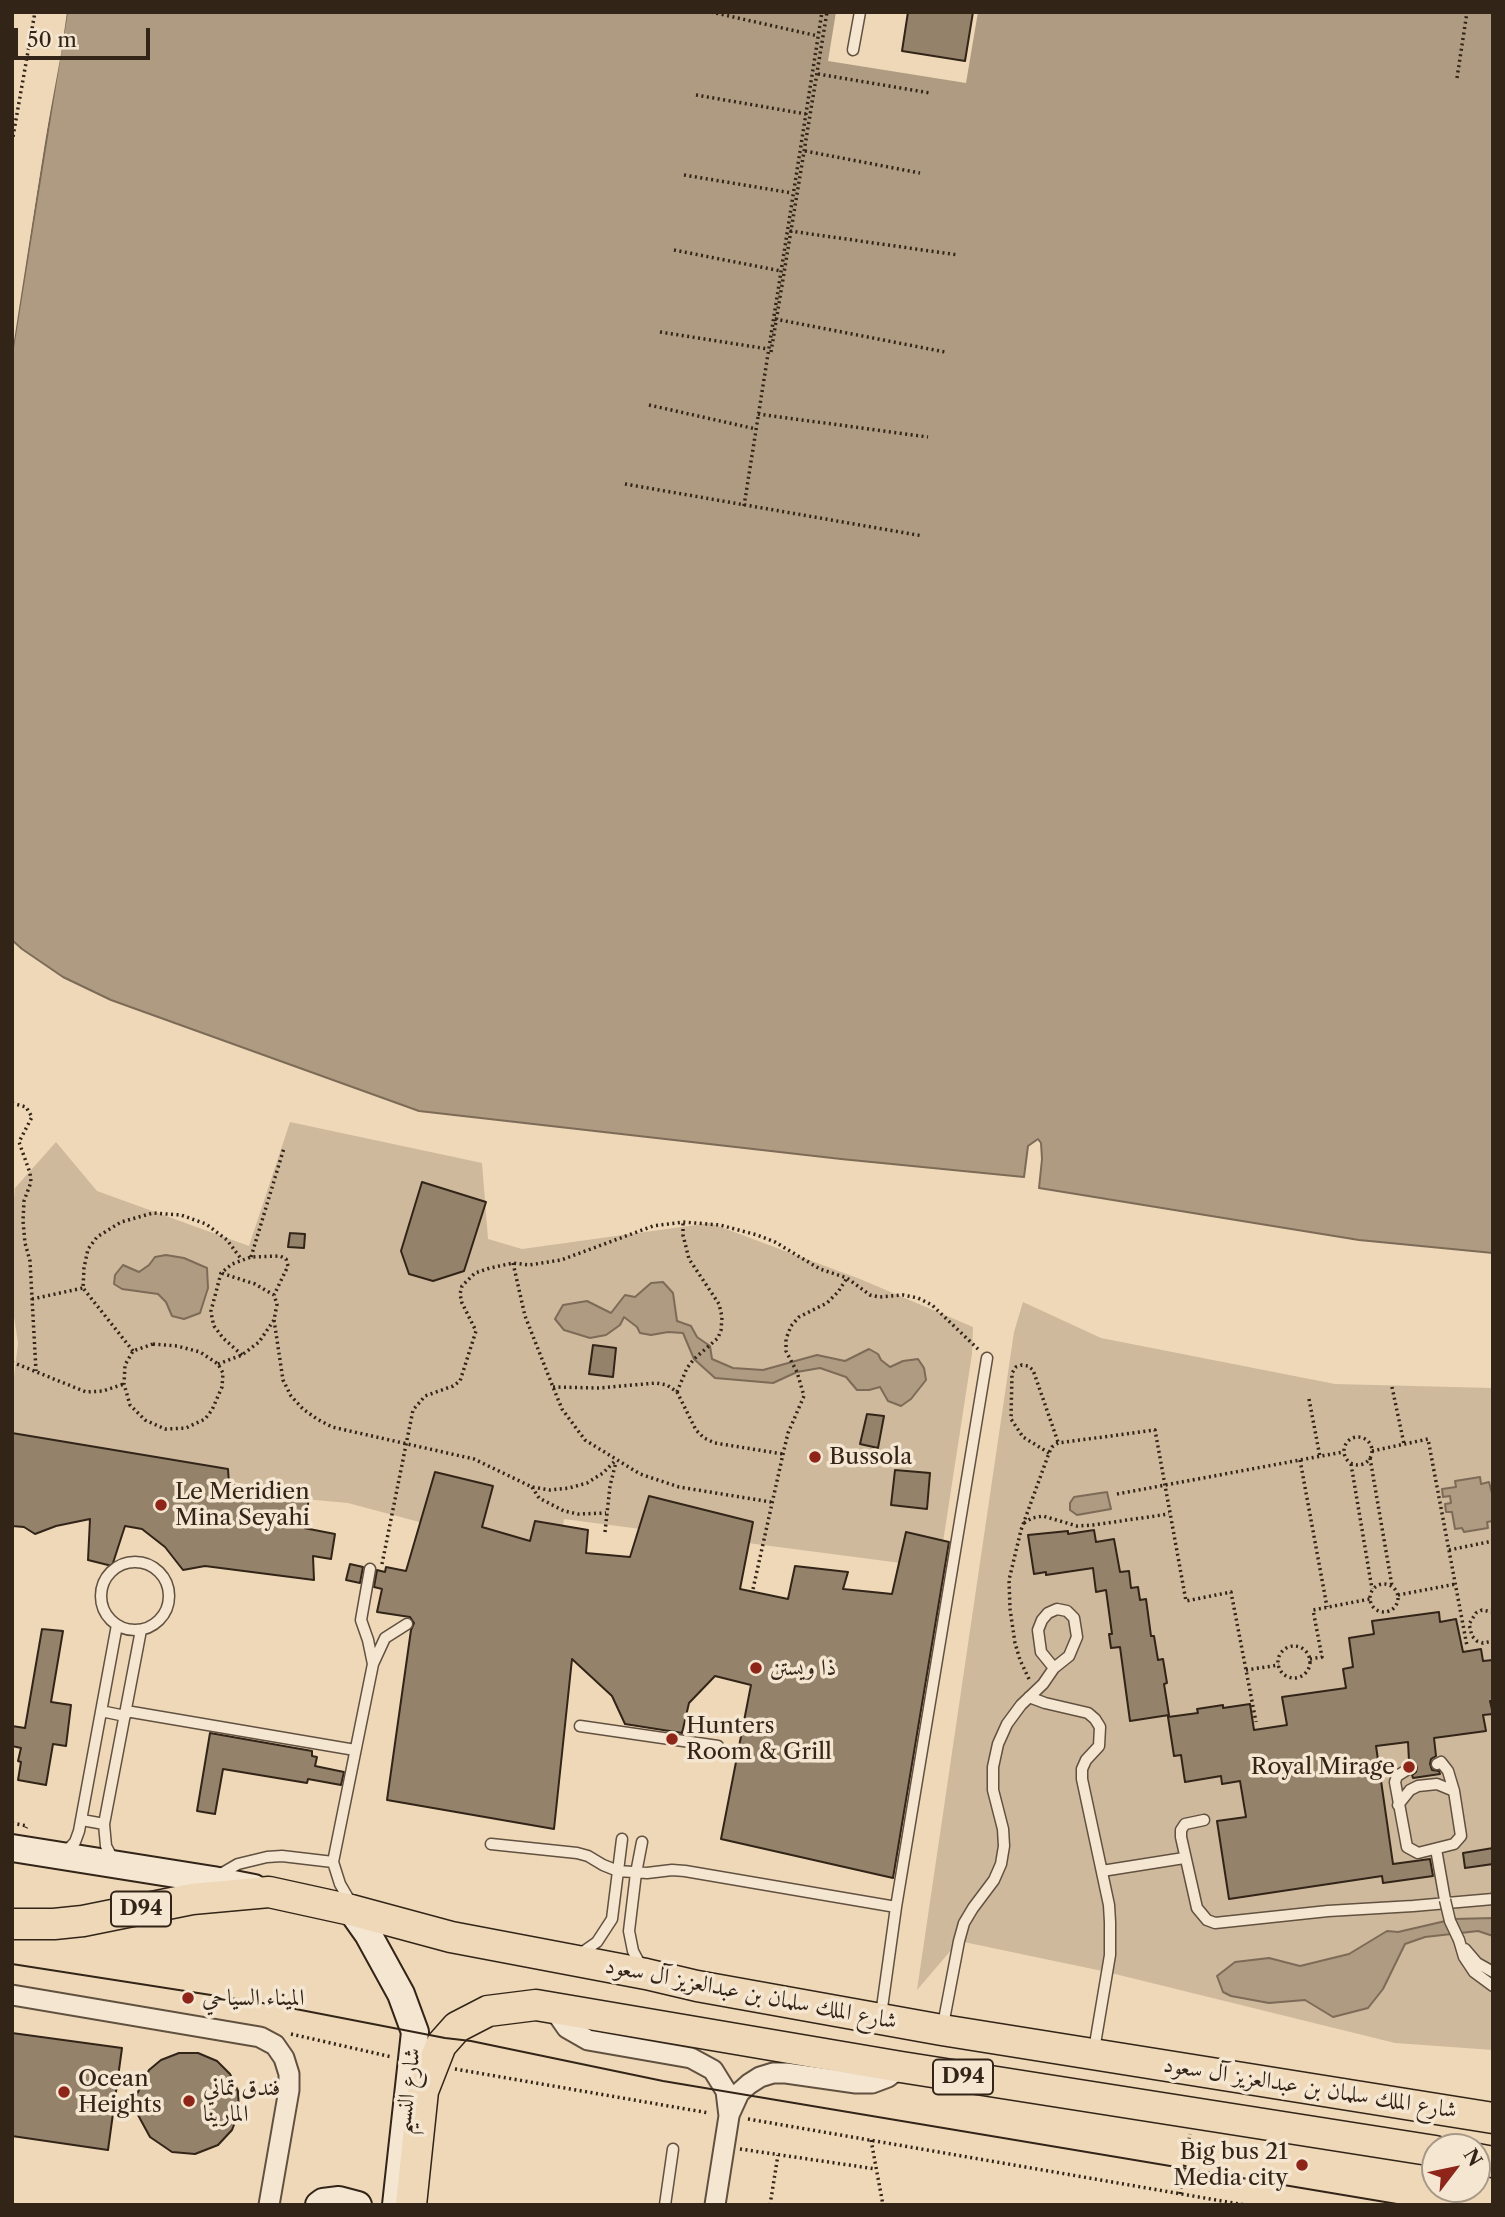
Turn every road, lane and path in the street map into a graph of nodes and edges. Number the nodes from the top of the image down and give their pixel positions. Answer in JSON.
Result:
{"nodes":[{"id":1,"x":35,"y":12,"type":"edge"},
{"id":2,"x":711,"y":12,"type":"edge"},
{"id":3,"x":822,"y":12,"type":"edge"},
{"id":4,"x":827,"y":12,"type":"edge"},
{"id":5,"x":860,"y":12,"type":"edge"},
{"id":6,"x":1467,"y":12,"type":"edge"},
{"id":7,"x":818,"y":36,"type":"junction"},
{"id":8,"x":853,"y":50,"type":"dead end"},
{"id":9,"x":812,"y":73,"type":"junction"},
{"id":10,"x":1457,"y":78,"type":"dead end"},
{"id":11,"x":930,"y":93,"type":"dead end"},
{"id":12,"x":696,"y":95,"type":"dead end"},
{"id":13,"x":806,"y":114,"type":"junction"},
{"id":14,"x":12,"y":142,"type":"edge"},
{"id":15,"x":800,"y":150,"type":"junction"},
{"id":16,"x":920,"y":173,"type":"dead end"},
{"id":17,"x":684,"y":175,"type":"dead end"},
{"id":18,"x":793,"y":193,"type":"junction"},
{"id":19,"x":787,"y":230,"type":"junction"},
{"id":20,"x":674,"y":250,"type":"dead end"},
{"id":21,"x":958,"y":255,"type":"dead end"},
{"id":22,"x":781,"y":271,"type":"junction"},
{"id":23,"x":773,"y":318,"type":"junction"},
{"id":24,"x":660,"y":332,"type":"dead end"},
{"id":25,"x":769,"y":349,"type":"junction"},
{"id":26,"x":945,"y":352,"type":"dead end"},
{"id":27,"x":649,"y":405,"type":"dead end"},
{"id":28,"x":758,"y":414,"type":"junction"},
{"id":29,"x":756,"y":429,"type":"junction"},
{"id":30,"x":928,"y":438,"type":"dead end"},
{"id":31,"x":625,"y":484,"type":"dead end"},
{"id":32,"x":746,"y":497,"type":"dead end"},
{"id":33,"x":744,"y":506,"type":"junction"},
{"id":34,"x":923,"y":536,"type":"dead end"},
{"id":35,"x":12,"y":1103,"type":"edge"},
{"id":36,"x":284,"y":1148,"type":"dead end"},
{"id":37,"x":683,"y":1222,"type":"junction"},
{"id":38,"x":251,"y":1257,"type":"junction"},
{"id":39,"x":242,"y":1260,"type":"junction"},
{"id":40,"x":513,"y":1263,"type":"junction"},
{"id":41,"x":221,"y":1273,"type":"junction"},
{"id":42,"x":847,"y":1278,"type":"junction"},
{"id":43,"x":83,"y":1288,"type":"junction"},
{"id":44,"x":274,"y":1295,"type":"junction"},
{"id":45,"x":32,"y":1299,"type":"junction"},
{"id":46,"x":274,"y":1320,"type":"junction"},
{"id":47,"x":133,"y":1351,"type":"junction"},
{"id":48,"x":242,"y":1355,"type":"junction"},
{"id":49,"x":987,"y":1358,"type":"joint"},
{"id":50,"x":12,"y":1362,"type":"edge"},
{"id":51,"x":218,"y":1364,"type":"junction"},
{"id":52,"x":36,"y":1371,"type":"junction"},
{"id":53,"x":124,"y":1384,"type":"junction"},
{"id":54,"x":552,"y":1387,"type":"junction"},
{"id":55,"x":1392,"y":1387,"type":"dead end"},
{"id":56,"x":677,"y":1392,"type":"junction"},
{"id":57,"x":1309,"y":1399,"type":"dead end"},
{"id":58,"x":407,"y":1443,"type":"junction"},
{"id":59,"x":1058,"y":1443,"type":"junction"},
{"id":60,"x":1404,"y":1444,"type":"junction"},
{"id":61,"x":1372,"y":1451,"type":"junction"},
{"id":62,"x":1343,"y":1452,"type":"junction"},
{"id":63,"x":1049,"y":1453,"type":"junction"},
{"id":64,"x":782,"y":1454,"type":"junction"},
{"id":65,"x":1320,"y":1457,"type":"junction"},
{"id":66,"x":1370,"y":1458,"type":"junction"},
{"id":67,"x":616,"y":1460,"type":"junction"},
{"id":68,"x":1300,"y":1461,"type":"junction"},
{"id":69,"x":1351,"y":1464,"type":"junction"},
{"id":70,"x":1164,"y":1486,"type":"junction"},
{"id":71,"x":532,"y":1487,"type":"junction"},
{"id":72,"x":1117,"y":1494,"type":"dead end"},
{"id":73,"x":771,"y":1502,"type":"junction"},
{"id":74,"x":607,"y":1513,"type":"junction"},
{"id":75,"x":1169,"y":1514,"type":"junction"},
{"id":76,"x":1024,"y":1524,"type":"junction"},
{"id":77,"x":605,"y":1532,"type":"dead end"},
{"id":78,"x":1493,"y":1541,"type":"edge"},
{"id":79,"x":1449,"y":1550,"type":"junction"},
{"id":80,"x":370,"y":1569,"type":"joint"},
{"id":81,"x":1456,"y":1584,"type":"junction"},
{"id":82,"x":1392,"y":1586,"type":"junction"},
{"id":83,"x":753,"y":1588,"type":"dead end"},
{"id":84,"x":1372,"y":1589,"type":"junction"},
{"id":85,"x":1398,"y":1595,"type":"junction"},
{"id":86,"x":1370,"y":1599,"type":"junction"},
{"id":87,"x":1327,"y":1607,"type":"junction"},
{"id":88,"x":1493,"y":1612,"type":"edge"},
{"id":89,"x":407,"y":1624,"type":"dead end"},
{"id":90,"x":117,"y":1625,"type":"junction"},
{"id":91,"x":141,"y":1630,"type":"junction"},
{"id":92,"x":1467,"y":1630,"type":"junction"},
{"id":93,"x":1493,"y":1642,"type":"edge"},
{"id":94,"x":1467,"y":1646,"type":"dead end"},
{"id":95,"x":1310,"y":1659,"type":"junction"},
{"id":96,"x":373,"y":1664,"type":"junction"},
{"id":97,"x":1279,"y":1665,"type":"junction"},
{"id":98,"x":1054,"y":1668,"type":"junction"},
{"id":99,"x":1246,"y":1670,"type":"junction"},
{"id":100,"x":1033,"y":1694,"type":"junction"},
{"id":101,"x":101,"y":1712,"type":"junction"},
{"id":102,"x":125,"y":1714,"type":"junction"},
{"id":103,"x":1256,"y":1722,"type":"dead end"},
{"id":104,"x":580,"y":1726,"type":"dead end"},
{"id":105,"x":718,"y":1746,"type":"dead end"},
{"id":106,"x":355,"y":1750,"type":"junction"},
{"id":107,"x":1437,"y":1764,"type":"dead end"},
{"id":108,"x":1410,"y":1768,"type":"dead end"},
{"id":109,"x":1454,"y":1791,"type":"junction"},
{"id":110,"x":1398,"y":1804,"type":"junction"},
{"id":111,"x":1204,"y":1820,"type":"dead end"},
{"id":112,"x":82,"y":1821,"type":"junction"},
{"id":113,"x":104,"y":1824,"type":"junction"},
{"id":114,"x":14,"y":1831,"type":"edge"},
{"id":115,"x":622,"y":1839,"type":"dead end"},
{"id":116,"x":642,"y":1842,"type":"dead end"},
{"id":117,"x":491,"y":1844,"type":"dead end"},
{"id":118,"x":1436,"y":1849,"type":"junction"},
{"id":119,"x":61,"y":1857,"type":"junction"},
{"id":120,"x":1185,"y":1858,"type":"junction"},
{"id":121,"x":334,"y":1861,"type":"junction"},
{"id":122,"x":117,"y":1865,"type":"junction"},
{"id":123,"x":618,"y":1871,"type":"junction"},
{"id":124,"x":1102,"y":1871,"type":"junction"},
{"id":125,"x":636,"y":1873,"type":"junction"},
{"id":126,"x":213,"y":1880,"type":"junction"},
{"id":127,"x":269,"y":1892,"type":"junction"},
{"id":128,"x":1493,"y":1899,"type":"edge"},
{"id":129,"x":896,"y":1907,"type":"junction"},
{"id":130,"x":358,"y":1913,"type":"junction"},
{"id":131,"x":12,"y":1924,"type":"edge"},
{"id":132,"x":1459,"y":1940,"type":"junction"},
{"id":133,"x":567,"y":1959,"type":"junction"},
{"id":134,"x":1493,"y":1972,"type":"edge"},
{"id":135,"x":646,"y":1974,"type":"junction"},
{"id":136,"x":1493,"y":1986,"type":"edge"},
{"id":137,"x":12,"y":1996,"type":"edge"},
{"id":138,"x":545,"y":2007,"type":"junction"},
{"id":139,"x":880,"y":2019,"type":"junction"},
{"id":140,"x":942,"y":2030,"type":"junction"},
{"id":141,"x":1093,"y":2054,"type":"junction"},
{"id":142,"x":443,"y":2067,"type":"dead end"},
{"id":143,"x":901,"y":2067,"type":"junction"},
{"id":144,"x":1194,"y":2115,"type":"junction"},
{"id":145,"x":729,"y":2116,"type":"junction"},
{"id":146,"x":1493,"y":2118,"type":"edge"},
{"id":147,"x":871,"y":2140,"type":"junction"},
{"id":148,"x":724,"y":2146,"type":"junction"},
{"id":149,"x":673,"y":2149,"type":"dead end"},
{"id":150,"x":1421,"y":2149,"type":"edge"},
{"id":151,"x":778,"y":2155,"type":"junction"},
{"id":152,"x":876,"y":2169,"type":"junction"},
{"id":153,"x":1180,"y":2193,"type":"junction"},
{"id":154,"x":269,"y":2205,"type":"edge"},
{"id":155,"x":319,"y":2205,"type":"edge"},
{"id":156,"x":358,"y":2205,"type":"edge"},
{"id":157,"x":396,"y":2205,"type":"edge"},
{"id":158,"x":411,"y":2205,"type":"edge"},
{"id":159,"x":665,"y":2205,"type":"edge"},
{"id":160,"x":715,"y":2205,"type":"edge"},
{"id":161,"x":769,"y":2205,"type":"edge"},
{"id":162,"x":883,"y":2205,"type":"edge"},
{"id":163,"x":1245,"y":2205,"type":"edge"}],
"edges":[{"from":1,"to":14,"type":"path"},
{"from":2,"to":7,"type":"path"},
{"from":3,"to":7,"type":"path"},
{"from":4,"to":32,"type":"path"},
{"from":5,"to":8,"type":"lane"},
{"from":6,"to":10,"type":"path"},
{"from":7,"to":9,"type":"path"},
{"from":9,"to":11,"type":"path"},
{"from":9,"to":13,"type":"path"},
{"from":12,"to":13,"type":"path"},
{"from":13,"to":15,"type":"path"},
{"from":15,"to":16,"type":"path"},
{"from":15,"to":18,"type":"path"},
{"from":17,"to":18,"type":"path"},
{"from":18,"to":19,"type":"path"},
{"from":19,"to":21,"type":"path"},
{"from":19,"to":22,"type":"path"},
{"from":20,"to":22,"type":"path"},
{"from":22,"to":23,"type":"path"},
{"from":23,"to":25,"type":"path"},
{"from":23,"to":26,"type":"path"},
{"from":24,"to":25,"type":"path"},
{"from":25,"to":28,"type":"path"},
{"from":27,"to":29,"type":"path"},
{"from":28,"to":29,"type":"path"},
{"from":28,"to":30,"type":"path"},
{"from":29,"to":33,"type":"path"},
{"from":31,"to":33,"type":"path"},
{"from":33,"to":34,"type":"path"},
{"from":35,"to":45,"type":"path"},
{"from":36,"to":38,"type":"path"},
{"from":37,"to":40,"type":"path"},
{"from":37,"to":42,"type":"path"},
{"from":37,"to":56,"type":"path"},
{"from":38,"to":39,"type":"path"},
{"from":38,"to":44,"type":"path"},
{"from":39,"to":41,"type":"path"},
{"from":39,"to":43,"type":"path"},
{"from":40,"to":54,"type":"path"},
{"from":40,"to":58,"type":"path"},
{"from":41,"to":44,"type":"path"},
{"from":41,"to":48,"type":"path"},
{"from":42,"to":49,"type":"path"},
{"from":42,"to":64,"type":"path"},
{"from":43,"to":45,"type":"path"},
{"from":43,"to":47,"type":"path"},
{"from":44,"to":46,"type":"path"},
{"from":45,"to":52,"type":"path"},
{"from":46,"to":48,"type":"path"},
{"from":46,"to":58,"type":"path"},
{"from":47,"to":51,"type":"path"},
{"from":47,"to":53,"type":"path"},
{"from":48,"to":51,"type":"path"},
{"from":49,"to":129,"type":"lane"},
{"from":50,"to":52,"type":"path"},
{"from":51,"to":53,"type":"path"},
{"from":52,"to":53,"type":"path"},
{"from":54,"to":56,"type":"path"},
{"from":54,"to":67,"type":"path"},
{"from":55,"to":60,"type":"path"},
{"from":56,"to":64,"type":"path"},
{"from":57,"to":65,"type":"path"},
{"from":58,"to":71,"type":"path"},
{"from":58,"to":80,"type":"path"},
{"from":59,"to":63,"type":"path"},
{"from":59,"to":63,"type":"path"},
{"from":59,"to":70,"type":"path"},
{"from":60,"to":61,"type":"path"},
{"from":60,"to":79,"type":"path"},
{"from":61,"to":62,"type":"path"},
{"from":61,"to":66,"type":"path"},
{"from":62,"to":65,"type":"path"},
{"from":62,"to":69,"type":"path"},
{"from":63,"to":76,"type":"path"},
{"from":64,"to":73,"type":"path"},
{"from":65,"to":68,"type":"path"},
{"from":66,"to":69,"type":"path"},
{"from":66,"to":82,"type":"path"},
{"from":67,"to":71,"type":"path"},
{"from":67,"to":73,"type":"path"},
{"from":67,"to":74,"type":"path"},
{"from":68,"to":70,"type":"path"},
{"from":68,"to":87,"type":"path"},
{"from":69,"to":84,"type":"path"},
{"from":70,"to":72,"type":"path"},
{"from":70,"to":75,"type":"path"},
{"from":71,"to":74,"type":"path"},
{"from":73,"to":83,"type":"path"},
{"from":74,"to":77,"type":"path"},
{"from":75,"to":76,"type":"path"},
{"from":75,"to":99,"type":"path"},
{"from":76,"to":100,"type":"path"},
{"from":78,"to":79,"type":"path"},
{"from":79,"to":81,"type":"path"},
{"from":80,"to":96,"type":"lane"},
{"from":81,"to":85,"type":"path"},
{"from":81,"to":92,"type":"path"},
{"from":82,"to":84,"type":"path"},
{"from":82,"to":85,"type":"path"},
{"from":84,"to":86,"type":"path"},
{"from":85,"to":86,"type":"path"},
{"from":86,"to":87,"type":"path"},
{"from":87,"to":95,"type":"path"},
{"from":88,"to":92,"type":"path"},
{"from":89,"to":96,"type":"lane"},
{"from":90,"to":91,"type":"lane"},
{"from":90,"to":91,"type":"lane"},
{"from":90,"to":101,"type":"lane"},
{"from":91,"to":102,"type":"lane"},
{"from":92,"to":93,"type":"path"},
{"from":92,"to":94,"type":"path"},
{"from":95,"to":97,"type":"path"},
{"from":95,"to":97,"type":"path"},
{"from":96,"to":106,"type":"lane"},
{"from":97,"to":99,"type":"path"},
{"from":98,"to":98,"type":"lane"},
{"from":98,"to":100,"type":"lane"},
{"from":99,"to":103,"type":"path"},
{"from":100,"to":124,"type":"lane"},
{"from":100,"to":140,"type":"lane"},
{"from":101,"to":102,"type":"lane"},
{"from":101,"to":112,"type":"lane"},
{"from":102,"to":106,"type":"lane"},
{"from":102,"to":113,"type":"lane"},
{"from":104,"to":105,"type":"lane"},
{"from":106,"to":121,"type":"lane"},
{"from":107,"to":109,"type":"lane"},
{"from":108,"to":110,"type":"lane"},
{"from":109,"to":110,"type":"lane"},
{"from":109,"to":118,"type":"lane"},
{"from":110,"to":118,"type":"lane"},
{"from":111,"to":120,"type":"lane"},
{"from":112,"to":113,"type":"lane"},
{"from":112,"to":119,"type":"lane"},
{"from":113,"to":122,"type":"lane"},
{"from":114,"to":119,"type":"main road"},
{"from":115,"to":123,"type":"lane"},
{"from":116,"to":125,"type":"lane"},
{"from":117,"to":123,"type":"lane"},
{"from":118,"to":132,"type":"lane","bridge":true},
{"from":119,"to":122,"type":"main road"},
{"from":120,"to":124,"type":"lane"},
{"from":120,"to":128,"type":"lane"},
{"from":121,"to":126,"type":"lane"},
{"from":121,"to":130,"type":"lane"},
{"from":122,"to":126,"type":"main road"},
{"from":123,"to":125,"type":"lane"},
{"from":123,"to":133,"type":"lane"},
{"from":124,"to":141,"type":"lane"},
{"from":125,"to":129,"type":"lane"},
{"from":125,"to":135,"type":"lane"},
{"from":126,"to":127,"type":"main road"},
{"from":127,"to":130,"type":"main road","name":"شارع الملك سلمان بن عبدالعزيز آل سعود","number":"D94"},
{"from":127,"to":131,"type":"main road","name":"شارع الملك سلمان بن عبدالعزيز آل سعود","number":"D94"},
{"from":129,"to":139,"type":"lane"},
{"from":130,"to":133,"type":"main road","name":"شارع الملك سلمان بن عبدالعزيز آل سعود","number":"D94"},
{"from":130,"to":157,"type":"main road","name":"شارع النسيم"},
{"from":132,"to":134,"type":"lane"},
{"from":132,"to":136,"type":"lane"},
{"from":133,"to":135,"type":"main road","name":"شارع الملك سلمان بن عبدالعزيز آل سعود","number":"D94"},
{"from":135,"to":139,"type":"main road","name":"شارع الملك سلمان بن عبدالعزيز آل سعود","number":"D94"},
{"from":137,"to":154,"type":"street"},
{"from":138,"to":143,"type":"main road","name":"شارع الملك سلمان بن عبدالعزيز آل سعود","number":"D94"},
{"from":138,"to":145,"type":"street"},
{"from":138,"to":158,"type":"main road","name":"شارع الملك سلمان بن عبدالعزيز آل سعود"},
{"from":139,"to":140,"type":"main road","name":"شارع الملك سلمان بن عبدالعزيز آل سعود","number":"D94"},
{"from":140,"to":141,"type":"main road","name":"شارع الملك سلمان بن عبدالعزيز آل سعود","number":"D94"},
{"from":141,"to":146,"type":"main road","name":"شارع الملك سلمان بن عبدالعزيز آل سعود","number":"D94"},
{"from":142,"to":145,"type":"path"},
{"from":143,"to":144,"type":"main road","name":"شارع الملك سلمان بن عبدالعزيز آل سعود","number":"D94"},
{"from":143,"to":145,"type":"street"},
{"from":144,"to":150,"type":"main road","name":"شارع الملك سلمان بن عبدالعزيز آل سعود","number":"D94"},
{"from":144,"to":153,"type":"path"},
{"from":145,"to":147,"type":"path"},
{"from":145,"to":148,"type":"street"},
{"from":147,"to":152,"type":"path"},
{"from":147,"to":153,"type":"path"},
{"from":148,"to":151,"type":"path"},
{"from":148,"to":160,"type":"street"},
{"from":149,"to":159,"type":"lane"},
{"from":151,"to":152,"type":"path"},
{"from":151,"to":161,"type":"path"},
{"from":152,"to":162,"type":"path"},
{"from":153,"to":163,"type":"path"},
{"from":155,"to":156,"type":"main road"}]}
